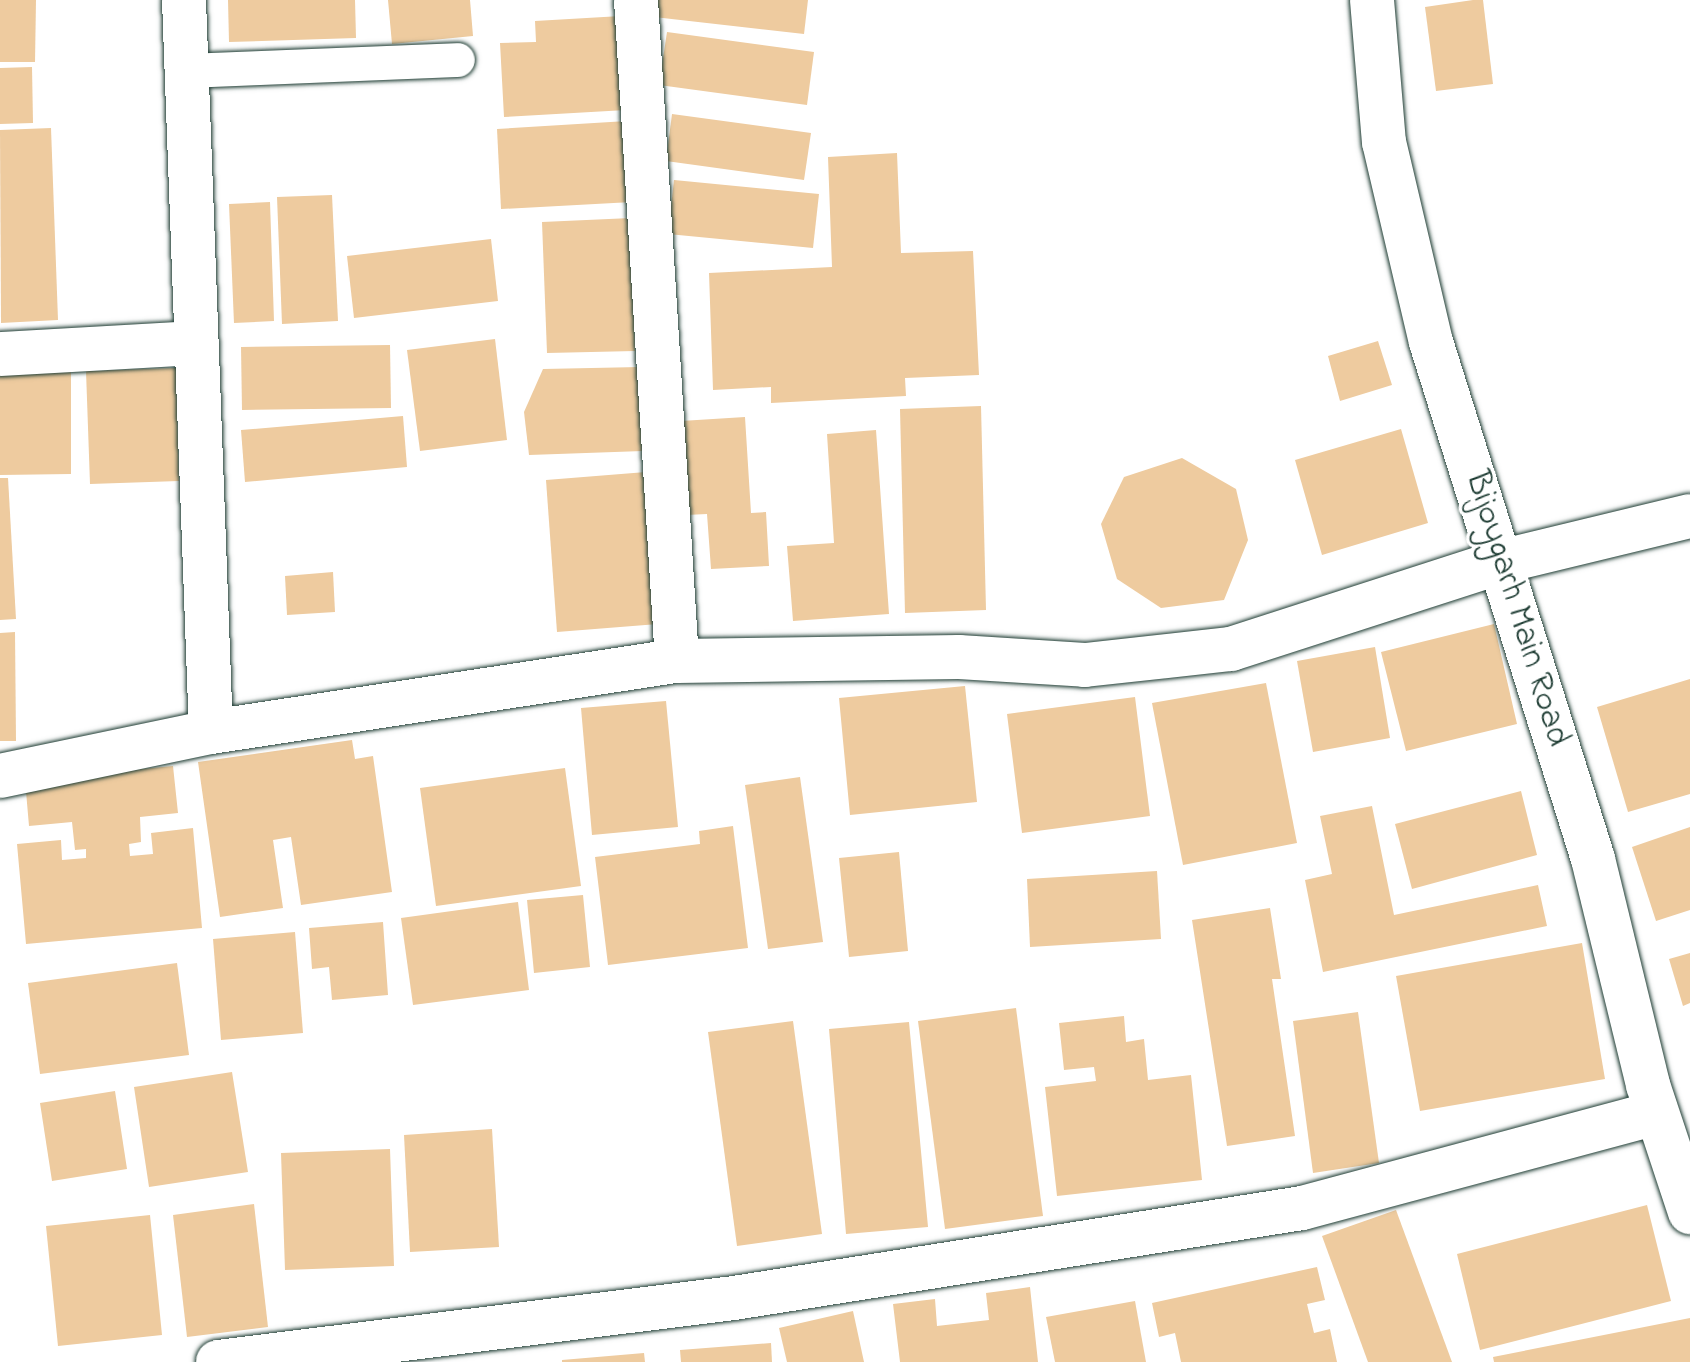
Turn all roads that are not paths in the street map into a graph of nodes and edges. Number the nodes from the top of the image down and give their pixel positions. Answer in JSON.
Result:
{"nodes":[{"id":1,"x":184,"y":0,"type":"edge"},
{"id":2,"x":636,"y":0,"type":"edge"},
{"id":3,"x":1372,"y":0,"type":"edge"},
{"id":4,"x":458,"y":60,"type":"dead end"},
{"id":5,"x":185,"y":71,"type":"junction"},
{"id":6,"x":196,"y":343,"type":"junction"},
{"id":7,"x":0,"y":354,"type":"edge"},
{"id":8,"x":1690,"y":516,"type":"edge"},
{"id":9,"x":1504,"y":561,"type":"junction"},
{"id":10,"x":677,"y":661,"type":"junction"},
{"id":11,"x":211,"y":732,"type":"junction"},
{"id":12,"x":0,"y":776,"type":"edge"},
{"id":13,"x":1657,"y":1113,"type":"junction"},
{"id":14,"x":1690,"y":1212,"type":"edge"},
{"id":15,"x":218,"y":1362,"type":"edge"}],
"edges":[{"from":1,"to":5,"type":"street"},
{"from":2,"to":10,"type":"street"},
{"from":3,"to":9,"type":"street","name":"Bijoygarh Main Road"},
{"from":4,"to":5,"type":"lane"},
{"from":5,"to":6,"type":"street"},
{"from":6,"to":7,"type":"street"},
{"from":6,"to":11,"type":"street"},
{"from":8,"to":9,"type":"street"},
{"from":9,"to":10,"type":"street"},
{"from":9,"to":13,"type":"street","name":"Bijoygarh Main Road"},
{"from":10,"to":11,"type":"street"},
{"from":11,"to":12,"type":"street"},
{"from":13,"to":14,"type":"street","name":"Bijoygarh Main Road"},
{"from":13,"to":15,"type":"street"}]}
